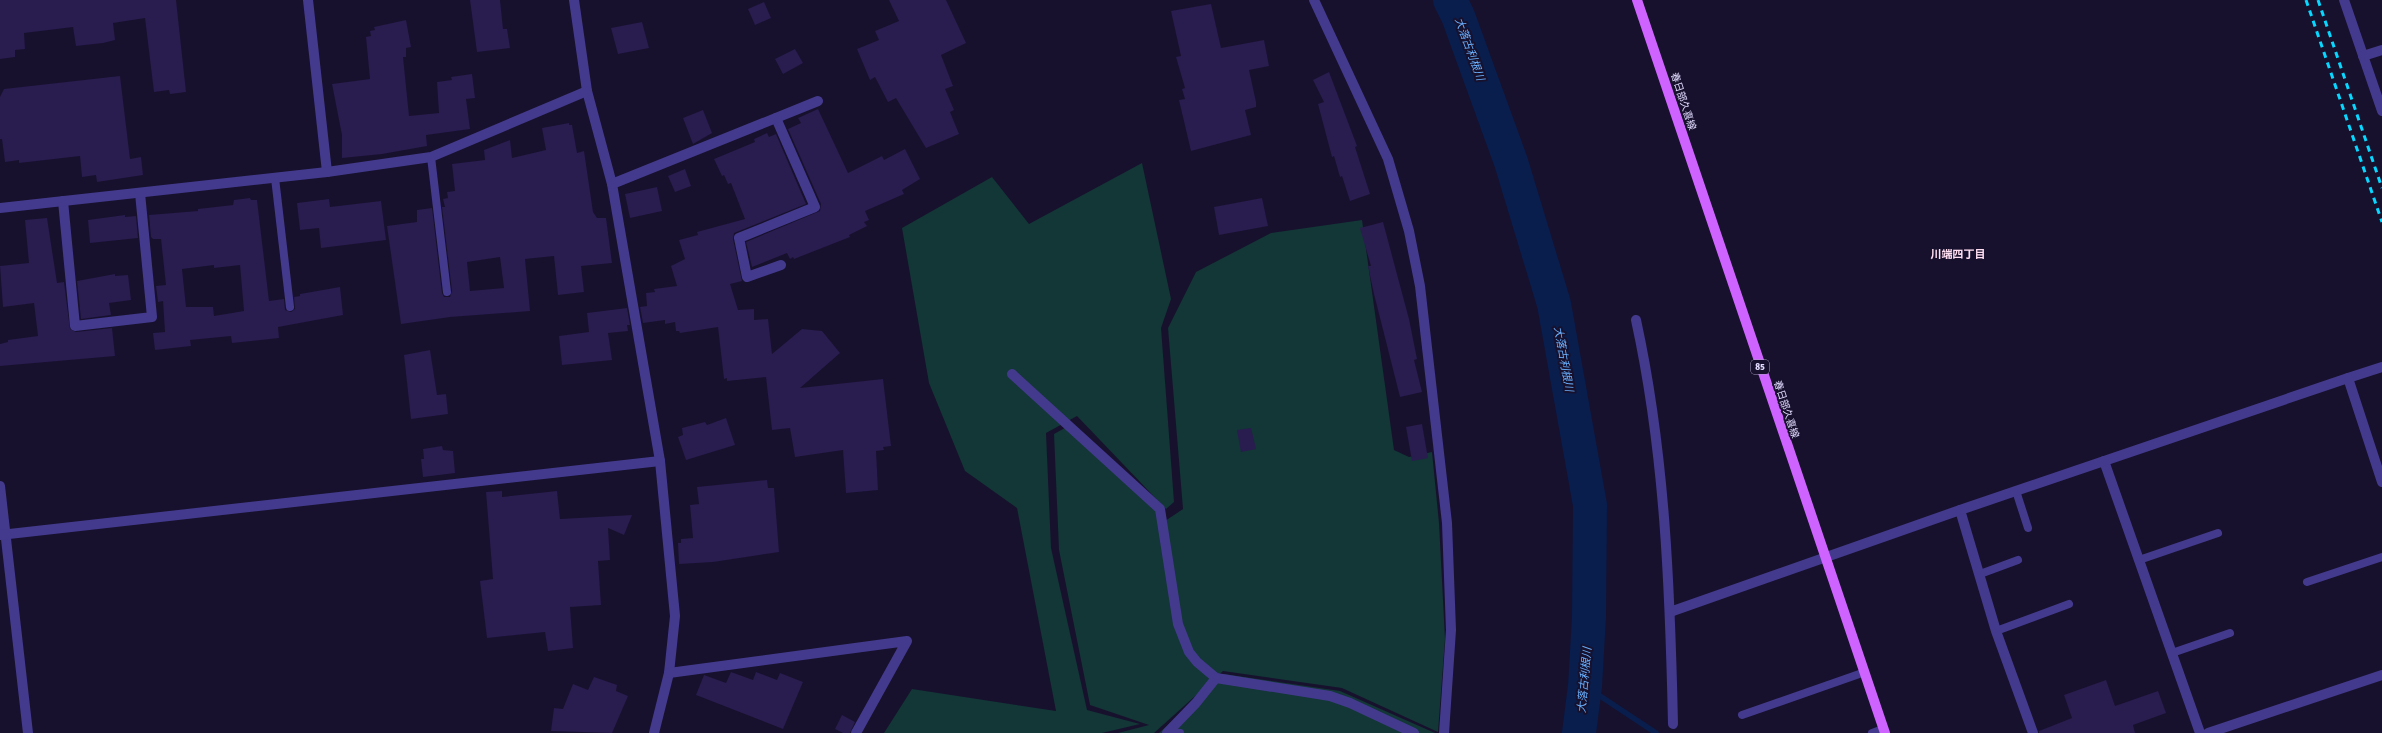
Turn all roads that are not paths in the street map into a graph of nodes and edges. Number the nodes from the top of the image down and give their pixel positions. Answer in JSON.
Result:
{"nodes":[{"id":1,"x":308,"y":0,"type":"edge"},
{"id":2,"x":574,"y":0,"type":"edge"},
{"id":3,"x":1314,"y":0,"type":"edge"},
{"id":4,"x":1637,"y":0,"type":"edge"},
{"id":5,"x":2344,"y":0,"type":"edge"},
{"id":6,"x":2382,"y":50,"type":"edge"},
{"id":7,"x":2363,"y":56,"type":"junction"},
{"id":8,"x":587,"y":91,"type":"junction"},
{"id":9,"x":818,"y":101,"type":"dead end"},
{"id":10,"x":2382,"y":111,"type":"edge"},
{"id":11,"x":776,"y":118,"type":"junction"},
{"id":12,"x":431,"y":157,"type":"junction"},
{"id":13,"x":327,"y":172,"type":"junction"},
{"id":14,"x":276,"y":178,"type":"junction"},
{"id":15,"x":612,"y":184,"type":"junction"},
{"id":16,"x":140,"y":193,"type":"junction"},
{"id":17,"x":63,"y":201,"type":"junction"},
{"id":18,"x":0,"y":208,"type":"edge"},
{"id":19,"x":781,"y":265,"type":"dead end"},
{"id":20,"x":447,"y":292,"type":"dead end"},
{"id":21,"x":290,"y":307,"type":"dead end"},
{"id":22,"x":1636,"y":320,"type":"dead end"},
{"id":23,"x":2382,"y":367,"type":"edge"},
{"id":24,"x":1012,"y":374,"type":"dead end"},
{"id":25,"x":2348,"y":378,"type":"junction"},
{"id":26,"x":660,"y":461,"type":"junction"},
{"id":27,"x":2104,"y":462,"type":"junction"},
{"id":28,"x":2382,"y":482,"type":"edge"},
{"id":29,"x":0,"y":486,"type":"edge"},
{"id":30,"x":2016,"y":491,"type":"junction"},
{"id":31,"x":1960,"y":510,"type":"junction"},
{"id":32,"x":2028,"y":528,"type":"dead end"},
{"id":33,"x":2218,"y":533,"type":"dead end"},
{"id":34,"x":2,"y":535,"type":"edge"},
{"id":35,"x":2382,"y":557,"type":"edge"},
{"id":36,"x":1824,"y":558,"type":"junction"},
{"id":37,"x":2018,"y":560,"type":"dead end"},
{"id":38,"x":2139,"y":560,"type":"junction"},
{"id":39,"x":1980,"y":574,"type":"junction"},
{"id":40,"x":2307,"y":582,"type":"dead end"},
{"id":41,"x":2069,"y":604,"type":"dead end"},
{"id":42,"x":1670,"y":612,"type":"junction"},
{"id":43,"x":1996,"y":630,"type":"junction"},
{"id":44,"x":2230,"y":633,"type":"dead end"},
{"id":45,"x":2172,"y":653,"type":"junction"},
{"id":46,"x":1865,"y":672,"type":"junction"},
{"id":47,"x":669,"y":673,"type":"junction"},
{"id":48,"x":2382,"y":675,"type":"edge"},
{"id":49,"x":1216,"y":678,"type":"junction"},
{"id":50,"x":1742,"y":714,"type":"dead end"},
{"id":51,"x":1673,"y":724,"type":"dead end"},
{"id":52,"x":1884,"y":731,"type":"edge"},
{"id":53,"x":28,"y":733,"type":"edge"},
{"id":54,"x":654,"y":733,"type":"edge"},
{"id":55,"x":856,"y":733,"type":"edge"},
{"id":56,"x":1172,"y":733,"type":"edge"},
{"id":57,"x":1180,"y":733,"type":"edge"},
{"id":58,"x":1414,"y":733,"type":"edge"},
{"id":59,"x":1444,"y":733,"type":"edge"},
{"id":60,"x":1872,"y":733,"type":"edge"},
{"id":61,"x":2033,"y":733,"type":"edge"},
{"id":62,"x":2200,"y":733,"type":"edge"},
{"id":63,"x":2208,"y":733,"type":"edge"}],
"edges":[{"from":1,"to":13,"type":"street"},
{"from":2,"to":8,"type":"street"},
{"from":3,"to":59,"type":"street"},
{"from":4,"to":36,"type":"main road","name":"春日部久喜線","number":"85"},
{"from":5,"to":7,"type":"street"},
{"from":6,"to":7,"type":"street"},
{"from":7,"to":10,"type":"street"},
{"from":8,"to":12,"type":"street"},
{"from":8,"to":15,"type":"street"},
{"from":9,"to":11,"type":"street"},
{"from":11,"to":15,"type":"street"},
{"from":11,"to":19,"type":"street"},
{"from":12,"to":13,"type":"street"},
{"from":12,"to":20,"type":"lane"},
{"from":13,"to":14,"type":"street"},
{"from":14,"to":16,"type":"street"},
{"from":14,"to":21,"type":"lane"},
{"from":15,"to":26,"type":"street"},
{"from":16,"to":17,"type":"street"},
{"from":16,"to":17,"type":"street"},
{"from":17,"to":18,"type":"street"},
{"from":22,"to":42,"type":"street"},
{"from":23,"to":25,"type":"street"},
{"from":24,"to":49,"type":"street"},
{"from":25,"to":27,"type":"street"},
{"from":25,"to":28,"type":"street"},
{"from":26,"to":34,"type":"street"},
{"from":26,"to":47,"type":"street"},
{"from":27,"to":30,"type":"street"},
{"from":27,"to":38,"type":"street"},
{"from":29,"to":34,"type":"street"},
{"from":30,"to":31,"type":"street"},
{"from":30,"to":32,"type":"lane"},
{"from":31,"to":36,"type":"street"},
{"from":31,"to":39,"type":"street"},
{"from":33,"to":38,"type":"lane"},
{"from":34,"to":53,"type":"street"},
{"from":35,"to":40,"type":"lane"},
{"from":36,"to":42,"type":"street"},
{"from":36,"to":46,"type":"main road","name":"春日部久喜線","number":"85"},
{"from":37,"to":39,"type":"lane"},
{"from":38,"to":45,"type":"street"},
{"from":39,"to":43,"type":"street"},
{"from":41,"to":43,"type":"lane"},
{"from":42,"to":51,"type":"street"},
{"from":43,"to":61,"type":"street"},
{"from":44,"to":45,"type":"lane"},
{"from":45,"to":62,"type":"street"},
{"from":46,"to":50,"type":"lane"},
{"from":46,"to":52,"type":"main road","name":"春日部久喜線","number":"85"},
{"from":47,"to":54,"type":"street"},
{"from":47,"to":55,"type":"street"},
{"from":48,"to":63,"type":"street"},
{"from":49,"to":56,"type":"street"},
{"from":49,"to":58,"type":"street"},
{"from":52,"to":60,"type":"lane"},
{"from":56,"to":57,"type":"lane"}]}
